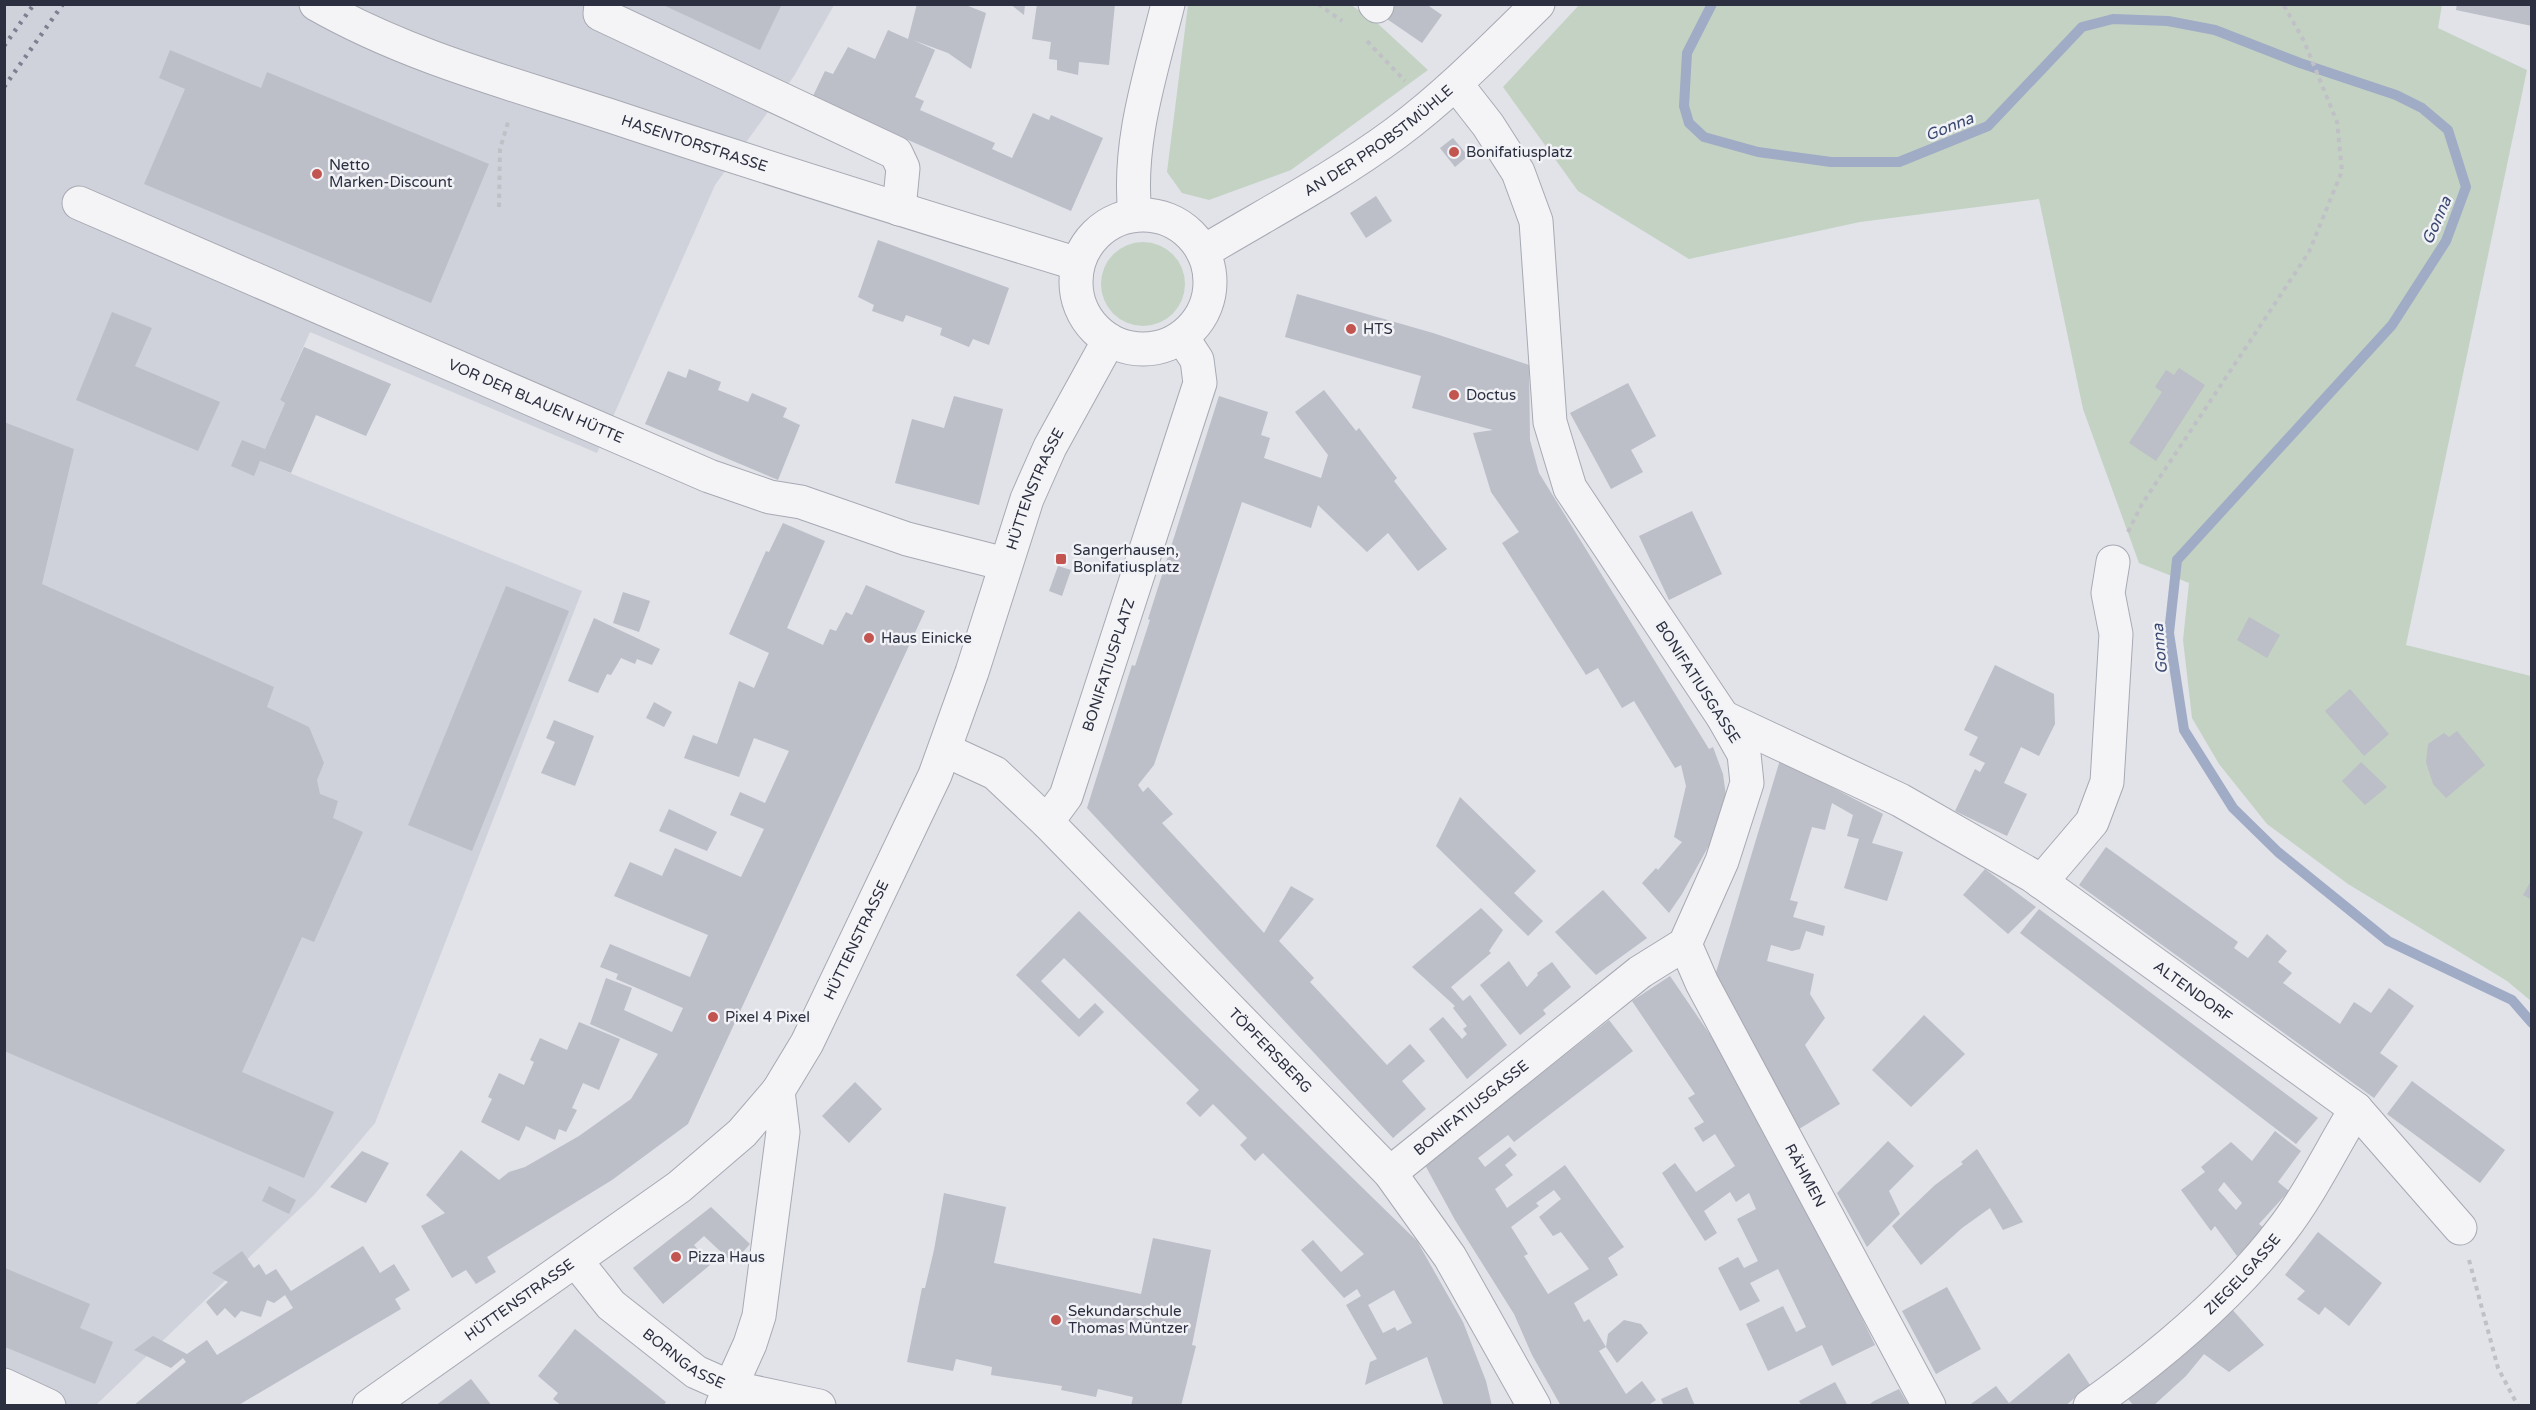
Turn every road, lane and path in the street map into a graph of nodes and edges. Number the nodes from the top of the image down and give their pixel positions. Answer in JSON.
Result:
{"nodes":[{"id":1,"x":316,"y":4,"type":"edge"},
{"id":2,"x":601,"y":4,"type":"edge"},
{"id":3,"x":1168,"y":4,"type":"edge"},
{"id":4,"x":1318,"y":4,"type":"edge"},
{"id":5,"x":1538,"y":4,"type":"edge"},
{"id":6,"x":2283,"y":4,"type":"edge"},
{"id":7,"x":1344,"y":22,"type":"dead end"},
{"id":8,"x":1360,"y":34,"type":"dead end"},
{"id":9,"x":1456,"y":84,"type":"junction"},
{"id":10,"x":1429,"y":107,"type":"junction"},
{"id":11,"x":510,"y":117,"type":"dead end"},
{"id":12,"x":79,"y":203,"type":"dead end"},
{"id":13,"x":499,"y":207,"type":"dead end"},
{"id":14,"x":899,"y":210,"type":"junction"},
{"id":15,"x":1135,"y":215,"type":"junction"},
{"id":16,"x":1203,"y":252,"type":"junction"},
{"id":17,"x":1078,"y":264,"type":"junction"},
{"id":18,"x":1182,"y":337,"type":"junction"},
{"id":19,"x":1109,"y":340,"type":"junction"},
{"id":20,"x":2113,"y":562,"type":"joint"},
{"id":21,"x":1005,"y":564,"type":"junction"},
{"id":22,"x":1723,"y":717,"type":"junction"},
{"id":23,"x":945,"y":750,"type":"junction"},
{"id":24,"x":1047,"y":822,"type":"junction"},
{"id":25,"x":2041,"y":882,"type":"junction"},
{"id":26,"x":1685,"y":944,"type":"junction"},
{"id":27,"x":778,"y":1091,"type":"junction"},
{"id":28,"x":2356,"y":1108,"type":"junction"},
{"id":29,"x":1390,"y":1173,"type":"junction"},
{"id":30,"x":2460,"y":1228,"type":"joint"},
{"id":31,"x":576,"y":1261,"type":"junction"},
{"id":32,"x":4,"y":1385,"type":"edge"},
{"id":33,"x":726,"y":1396,"type":"edge"},
{"id":34,"x":49,"y":1406,"type":"edge"},
{"id":35,"x":369,"y":1406,"type":"edge"},
{"id":36,"x":819,"y":1406,"type":"edge"},
{"id":37,"x":1534,"y":1406,"type":"edge"},
{"id":38,"x":1929,"y":1406,"type":"edge"},
{"id":39,"x":2090,"y":1406,"type":"edge"},
{"id":40,"x":2518,"y":1406,"type":"edge"}],
"edges":[{"from":1,"to":14,"type":"street","name":"HASENTORSTRASSE"},
{"from":2,"to":14,"type":"street"},
{"from":3,"to":15,"type":"street"},
{"from":4,"to":7,"type":"path"},
{"from":5,"to":9,"type":"street","name":"AN DER PROBSTMÜHLE"},
{"from":6,"to":20,"type":"path"},
{"from":8,"to":10,"type":"path"},
{"from":9,"to":10,"type":"street","name":"AN DER PROBSTMÜHLE"},
{"from":9,"to":22,"type":"street","name":"BONIFATIUSGASSE"},
{"from":10,"to":16,"type":"street","name":"AN DER PROBSTMÜHLE"},
{"from":11,"to":13,"type":"path"},
{"from":12,"to":21,"type":"street","name":"VOR DER BLAUEN HÜTTE"},
{"from":14,"to":17,"type":"street","name":"HASENTORSTRASSE"},
{"from":15,"to":16,"type":"street"},
{"from":15,"to":17,"type":"street"},
{"from":16,"to":18,"type":"street"},
{"from":17,"to":19,"type":"street"},
{"from":18,"to":19,"type":"street"},
{"from":18,"to":24,"type":"street","name":"BONIFATIUSPLATZ"},
{"from":19,"to":21,"type":"street","name":"HÜTTENSTRASSE"},
{"from":20,"to":25,"type":"street"},
{"from":21,"to":23,"type":"street","name":"HÜTTENSTRASSE"},
{"from":22,"to":25,"type":"street","name":"ALTENDORF"},
{"from":22,"to":26,"type":"street","name":"BONIFATIUSGASSE"},
{"from":23,"to":24,"type":"street","name":"TÖPFERSBERG"},
{"from":23,"to":27,"type":"street","name":"HÜTTENSTRASSE"},
{"from":24,"to":29,"type":"street","name":"TÖPFERSBERG"},
{"from":25,"to":28,"type":"street","name":"ALTENDORF"},
{"from":26,"to":29,"type":"street","name":"BONIFATIUSGASSE"},
{"from":26,"to":38,"type":"street","name":"RÄHMEN"},
{"from":27,"to":31,"type":"street","name":"HÜTTENSTRASSE"},
{"from":27,"to":33,"type":"street"},
{"from":28,"to":30,"type":"street","name":"ALTENDORF"},
{"from":28,"to":39,"type":"street","name":"ZIEGELGASSE"},
{"from":29,"to":37,"type":"street","name":"TÖPFERSBERG"},
{"from":30,"to":40,"type":"path"},
{"from":31,"to":33,"type":"street","name":"BORNGASSE"},
{"from":31,"to":35,"type":"street","name":"HÜTTENSTRASSE"},
{"from":32,"to":34,"type":"street"},
{"from":33,"to":36,"type":"street","name":"BORNGASSE"}]}
